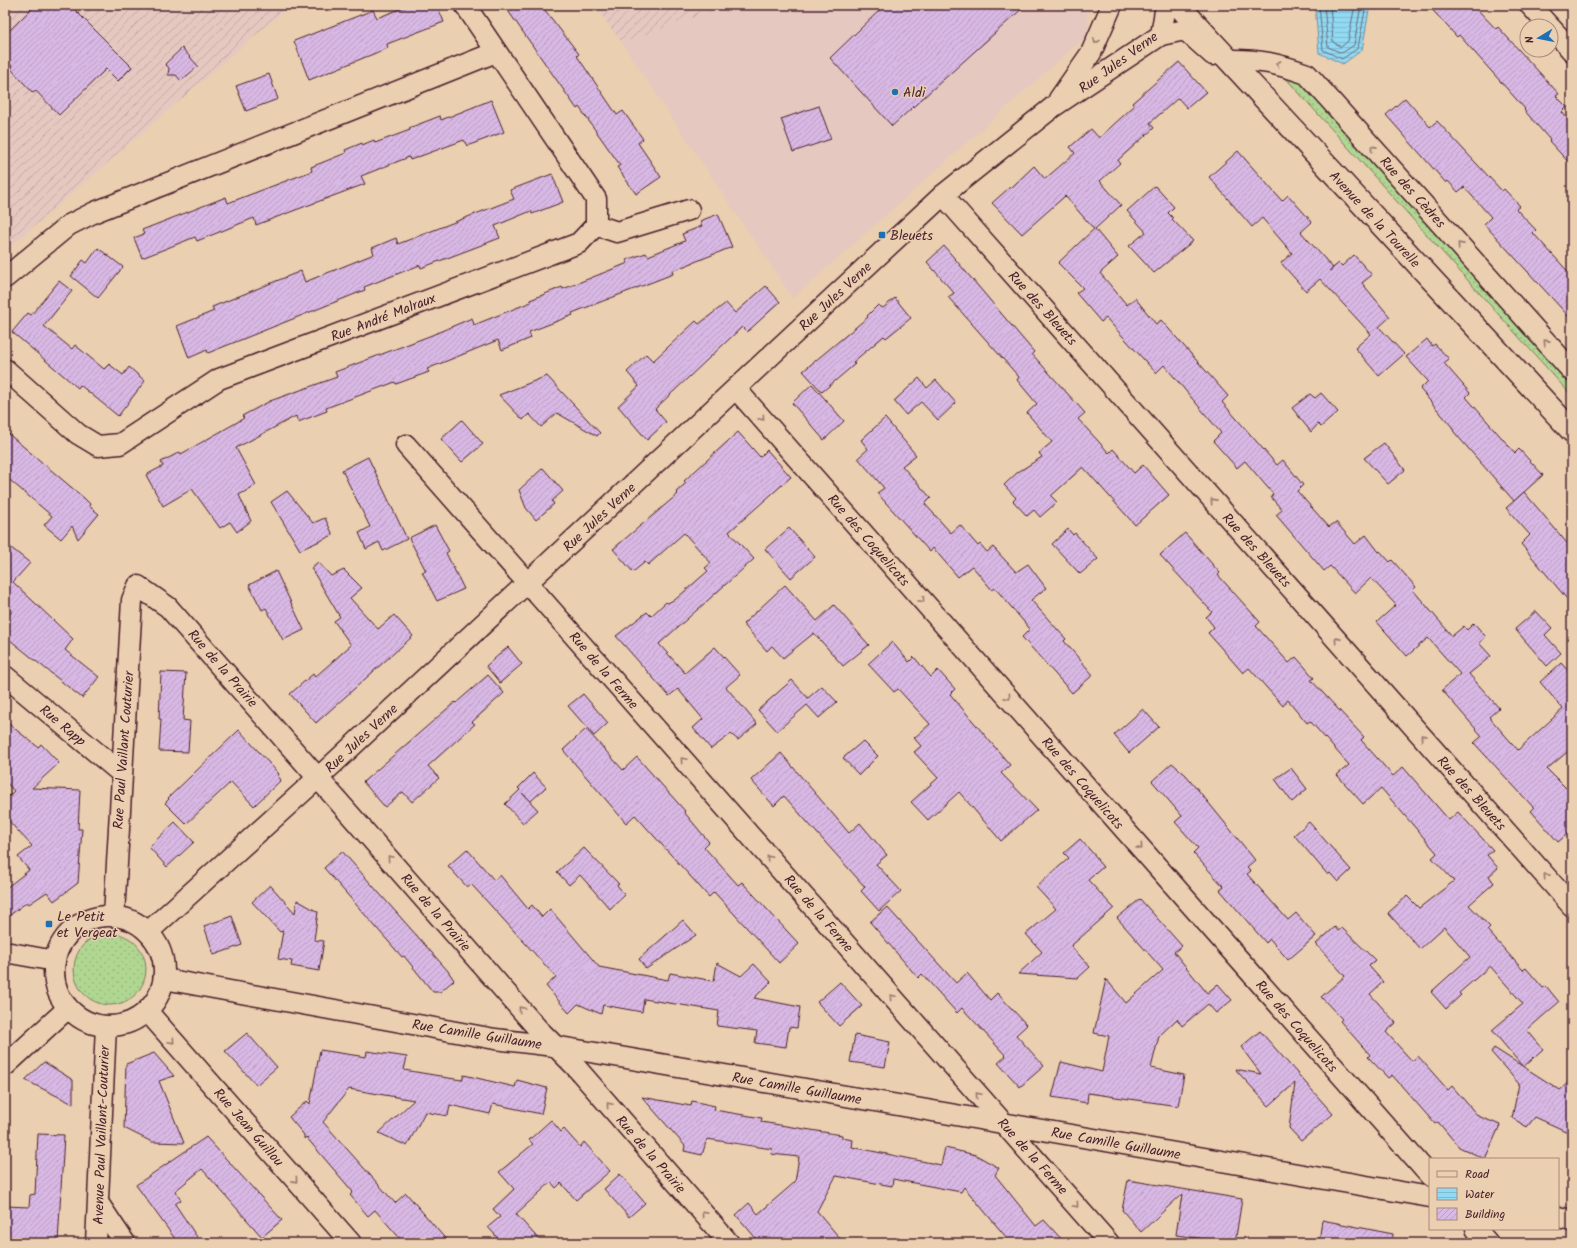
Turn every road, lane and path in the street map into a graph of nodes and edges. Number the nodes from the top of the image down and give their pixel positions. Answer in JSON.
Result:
{"nodes":[{"id":1,"x":465,"y":5,"type":"edge"},
{"id":2,"x":1112,"y":5,"type":"edge"},
{"id":3,"x":1166,"y":5,"type":"edge"},
{"id":4,"x":1178,"y":5,"type":"edge"},
{"id":5,"x":1530,"y":5,"type":"edge"},
{"id":6,"x":1542,"y":18,"type":"edge"},
{"id":7,"x":1161,"y":35,"type":"junction"},
{"id":8,"x":1559,"y":37,"type":"edge"},
{"id":9,"x":1572,"y":51,"type":"edge"},
{"id":10,"x":496,"y":52,"type":"junction"},
{"id":11,"x":1228,"y":60,"type":"junction"},
{"id":12,"x":1262,"y":97,"type":"junction"},
{"id":13,"x":1053,"y":107,"type":"junction"},
{"id":14,"x":943,"y":195,"type":"junction"},
{"id":15,"x":689,"y":210,"type":"dead end"},
{"id":16,"x":596,"y":225,"type":"junction"},
{"id":17,"x":5,"y":278,"type":"edge"},
{"id":18,"x":5,"y":368,"type":"edge"},
{"id":19,"x":1572,"y":371,"type":"edge"},
{"id":20,"x":736,"y":389,"type":"junction"},
{"id":21,"x":1572,"y":431,"type":"edge"},
{"id":22,"x":406,"y":444,"type":"dead end"},
{"id":23,"x":528,"y":584,"type":"junction"},
{"id":24,"x":138,"y":586,"type":"joint"},
{"id":25,"x":5,"y":676,"type":"edge"},
{"id":26,"x":121,"y":773,"type":"junction"},
{"id":27,"x":319,"y":777,"type":"junction"},
{"id":28,"x":1572,"y":906,"type":"edge"},
{"id":29,"x":114,"y":916,"type":"junction"},
{"id":30,"x":148,"y":932,"type":"junction"},
{"id":31,"x":5,"y":952,"type":"edge"},
{"id":32,"x":55,"y":961,"type":"junction"},
{"id":33,"x":164,"y":979,"type":"junction"},
{"id":34,"x":68,"y":1008,"type":"junction"},
{"id":35,"x":147,"y":1012,"type":"junction"},
{"id":36,"x":106,"y":1026,"type":"junction"},
{"id":37,"x":554,"y":1046,"type":"junction"},
{"id":38,"x":5,"y":1066,"type":"edge"},
{"id":39,"x":1004,"y":1124,"type":"junction"},
{"id":40,"x":1429,"y":1175,"type":"edge"},
{"id":41,"x":1429,"y":1197,"type":"edge"},
{"id":42,"x":99,"y":1204,"type":"junction"},
{"id":43,"x":1559,"y":1217,"type":"edge"},
{"id":44,"x":1572,"y":1220,"type":"edge"},
{"id":45,"x":1477,"y":1230,"type":"edge"},
{"id":46,"x":96,"y":1243,"type":"edge"},
{"id":47,"x":125,"y":1243,"type":"edge"},
{"id":48,"x":351,"y":1243,"type":"edge"},
{"id":49,"x":729,"y":1243,"type":"edge"},
{"id":50,"x":1109,"y":1243,"type":"edge"},
{"id":51,"x":1488,"y":1243,"type":"edge"}],
"edges":[{"from":1,"to":10,"type":"street"},
{"from":2,"to":13,"type":"street","name":"Rue Jules Verne","one_way":true},
{"from":3,"to":7,"type":"street","name":"Rue Jules Verne"},
{"from":4,"to":11,"type":"main road","name":"Avenue de la Tourelle"},
{"from":5,"to":6,"type":"street"},
{"from":7,"to":12,"type":"street"},
{"from":7,"to":13,"type":"street","name":"Rue Jules Verne"},
{"from":8,"to":9,"type":"street"},
{"from":10,"to":16,"type":"street"},
{"from":10,"to":17,"type":"street"},
{"from":11,"to":12,"type":"main road","name":"Avenue de la Tourelle"},
{"from":19,"to":11,"type":"street","name":"Rue des Cèdres","one_way":true},
{"from":12,"to":21,"type":"main road","name":"Avenue de la Tourelle"},
{"from":13,"to":14,"type":"street","name":"Rue Jules Verne"},
{"from":14,"to":20,"type":"street","name":"Rue Jules Verne"},
{"from":28,"to":14,"type":"street","name":"Rue des Bleuets","one_way":true},
{"from":15,"to":16,"type":"street"},
{"from":16,"to":18,"type":"street","name":"Rue André Malraux"},
{"from":20,"to":23,"type":"street","name":"Rue Jules Verne"},
{"from":20,"to":40,"type":"street","name":"Rue des Coquelicots","one_way":true},
{"from":22,"to":23,"type":"street","name":"Rue de la Ferme"},
{"from":23,"to":27,"type":"street","name":"Rue Jules Verne"},
{"from":39,"to":23,"type":"street","name":"Rue de la Ferme","one_way":true},
{"from":24,"to":26,"type":"street","name":"Rue Paul Vaillant Couturier"},
{"from":24,"to":27,"type":"street","name":"Rue de la Prairie"},
{"from":25,"to":26,"type":"street","name":"Rue Rapp"},
{"from":26,"to":29,"type":"street","name":"Rue Paul Vaillant Couturier"},
{"from":27,"to":30,"type":"street","name":"Rue Jules Verne"},
{"from":37,"to":27,"type":"street","name":"Rue de la Prairie","one_way":true},
{"from":29,"to":30,"type":"street"},
{"from":29,"to":32,"type":"street"},
{"from":30,"to":33,"type":"street"},
{"from":31,"to":32,"type":"street"},
{"from":32,"to":34,"type":"street"},
{"from":33,"to":35,"type":"street"},
{"from":33,"to":37,"type":"street","name":"Rue Camille Guillaume"},
{"from":34,"to":36,"type":"street"},
{"from":34,"to":38,"type":"street"},
{"from":35,"to":36,"type":"street"},
{"from":35,"to":48,"type":"street","name":"Rue Jean Guillou","one_way":true},
{"from":36,"to":42,"type":"street","name":"Avenue Paul Vaillant-Couturier"},
{"from":37,"to":39,"type":"street","name":"Rue Camille Guillaume"},
{"from":49,"to":37,"type":"street","name":"Rue de la Prairie","one_way":true},
{"from":39,"to":41,"type":"street","name":"Rue Camille Guillaume"},
{"from":39,"to":50,"type":"street","name":"Rue de la Ferme","one_way":true},
{"from":42,"to":46,"type":"street","name":"Avenue Paul Vaillant-Couturier"},
{"from":42,"to":47,"type":"street"},
{"from":43,"to":44,"type":"street"},
{"from":45,"to":51,"type":"street"}]}
